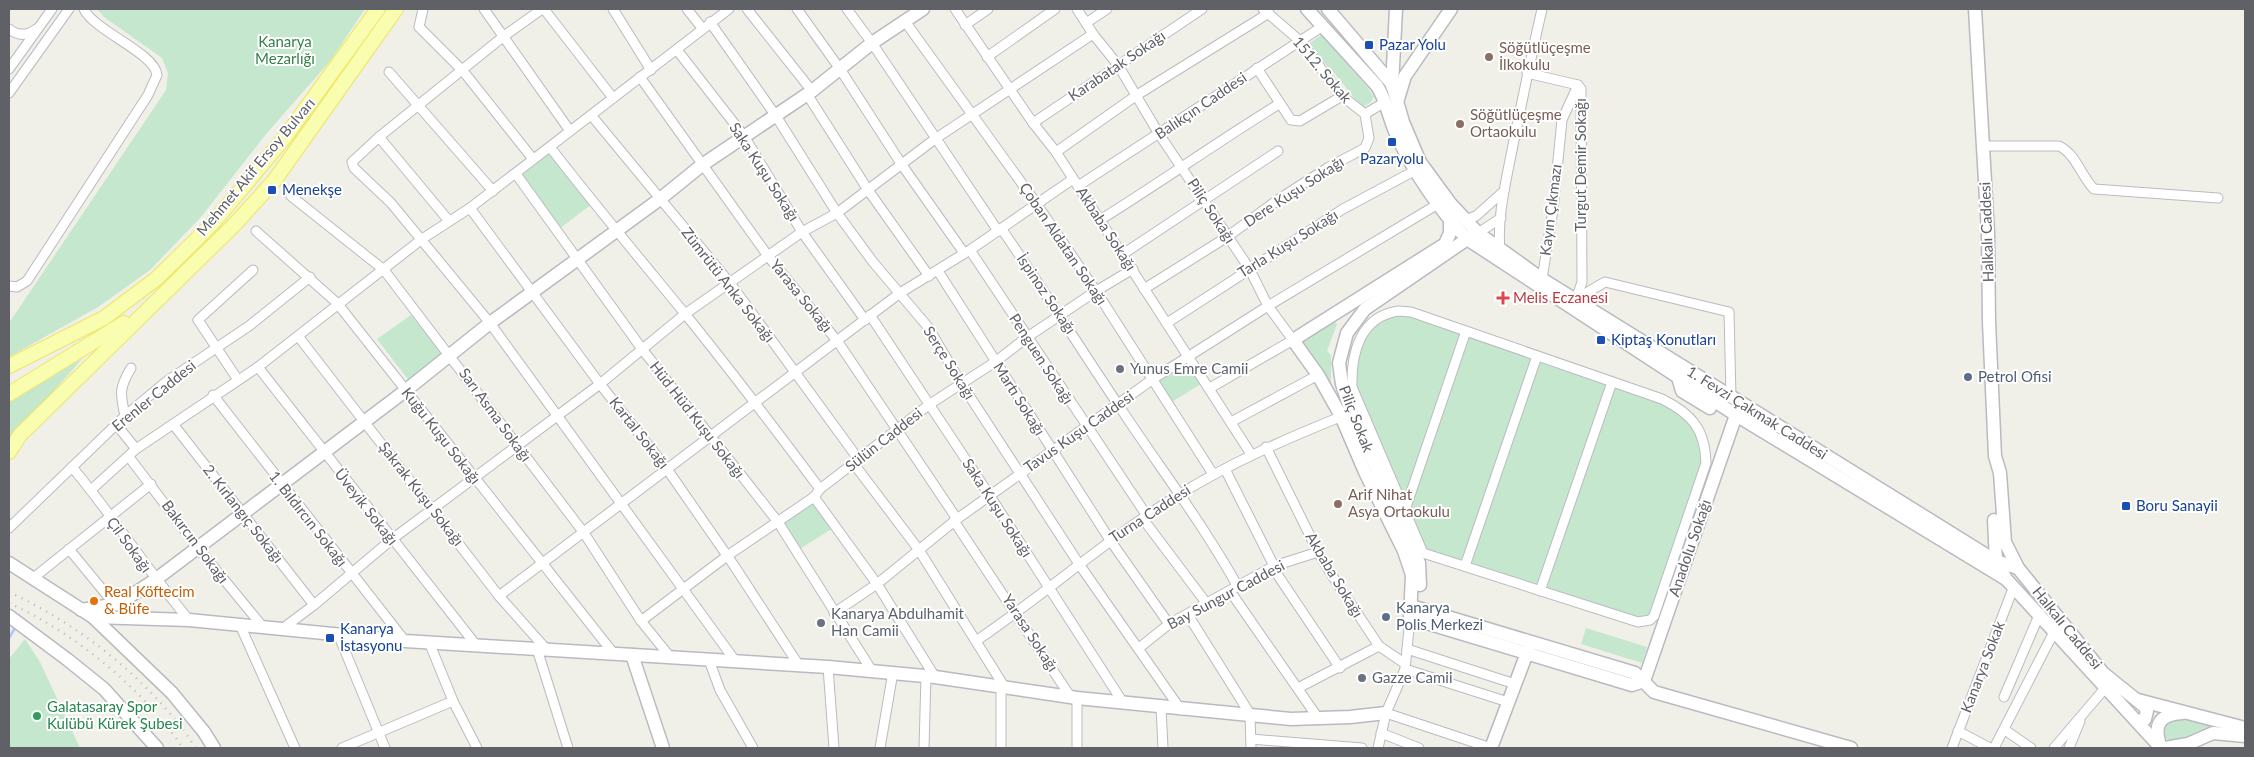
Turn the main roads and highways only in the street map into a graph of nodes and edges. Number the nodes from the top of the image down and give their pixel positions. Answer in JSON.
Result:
{"nodes":[{"id":1,"x":378,"y":9,"type":"edge"},
{"id":2,"x":396,"y":9,"type":"edge"},
{"id":3,"x":144,"y":311,"type":"junction"},
{"id":4,"x":38,"y":350,"type":"junction"},
{"id":5,"x":9,"y":366,"type":"edge"},
{"id":6,"x":9,"y":373,"type":"edge"},
{"id":7,"x":9,"y":394,"type":"edge"},
{"id":8,"x":9,"y":452,"type":"edge"}],
"edges":[{"from":1,"to":4,"type":"main road","name":"Mehmet Akif Ersoy Bulvarı"},
{"from":2,"to":3,"type":"main road","name":"Mehmet Akif Ersoy Bulvarı"},
{"from":3,"to":7,"type":"main road"},
{"from":3,"to":8,"type":"main road"},
{"from":4,"to":5,"type":"main road"},
{"from":4,"to":6,"type":"main road"}]}
